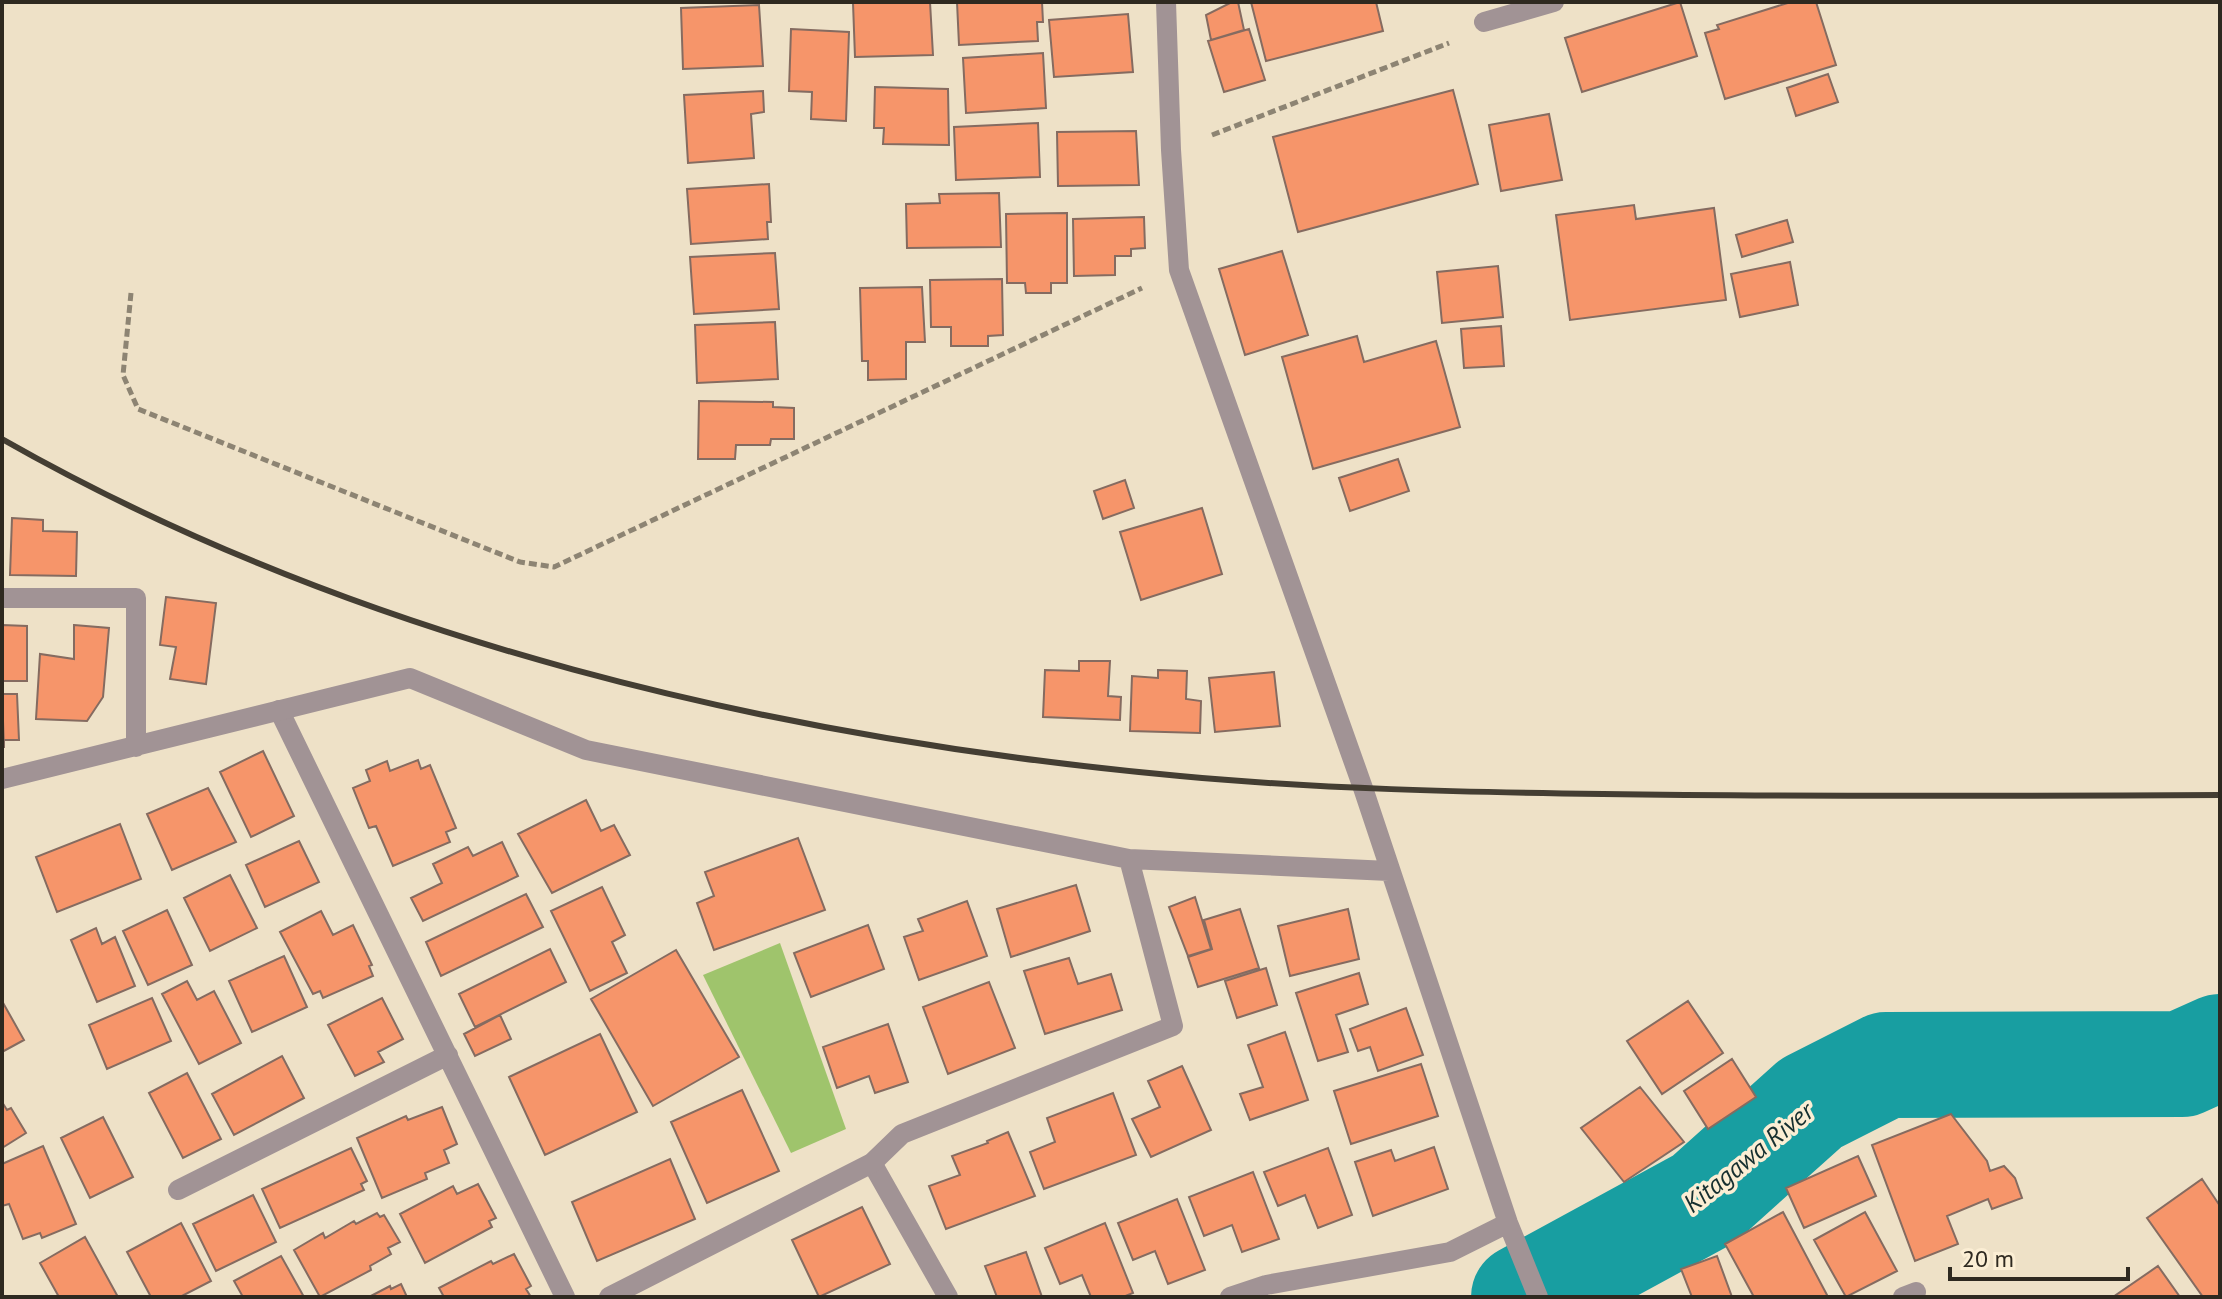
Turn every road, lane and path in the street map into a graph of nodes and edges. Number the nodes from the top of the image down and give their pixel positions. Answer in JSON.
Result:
{"nodes":[{"id":1,"x":1166,"y":2,"type":"edge"},
{"id":2,"x":1554,"y":2,"type":"edge"},
{"id":3,"x":1484,"y":22,"type":"joint"},
{"id":4,"x":1171,"y":150,"type":"junction"},
{"id":5,"x":1179,"y":270,"type":"junction"},
{"id":6,"x":131,"y":293,"type":"dead end"},
{"id":7,"x":2,"y":598,"type":"edge"},
{"id":8,"x":279,"y":710,"type":"junction"},
{"id":9,"x":136,"y":747,"type":"junction"},
{"id":10,"x":2,"y":779,"type":"edge"},
{"id":11,"x":1129,"y":859,"type":"junction"},
{"id":12,"x":1389,"y":871,"type":"junction"},
{"id":13,"x":448,"y":1055,"type":"junction"},
{"id":14,"x":872,"y":1163,"type":"junction"},
{"id":15,"x":178,"y":1190,"type":"dead end"},
{"id":16,"x":1508,"y":1223,"type":"junction"},
{"id":17,"x":565,"y":1297,"type":"edge"},
{"id":18,"x":609,"y":1297,"type":"edge"},
{"id":19,"x":948,"y":1297,"type":"edge"},
{"id":20,"x":1230,"y":1297,"type":"edge"},
{"id":21,"x":1538,"y":1297,"type":"edge"}],
"edges":[{"from":1,"to":4,"type":"street"},
{"from":2,"to":3,"type":"street"},
{"from":3,"to":4,"type":"path"},
{"from":4,"to":5,"type":"street"},
{"from":5,"to":6,"type":"path"},
{"from":5,"to":12,"type":"street"},
{"from":7,"to":9,"type":"street"},
{"from":8,"to":9,"type":"street"},
{"from":8,"to":11,"type":"street"},
{"from":8,"to":13,"type":"street"},
{"from":9,"to":10,"type":"street"},
{"from":11,"to":12,"type":"street"},
{"from":11,"to":14,"type":"street"},
{"from":12,"to":16,"type":"street"},
{"from":13,"to":15,"type":"street"},
{"from":13,"to":17,"type":"street"},
{"from":14,"to":18,"type":"street"},
{"from":14,"to":19,"type":"street"},
{"from":16,"to":20,"type":"street"},
{"from":16,"to":21,"type":"street"}]}
